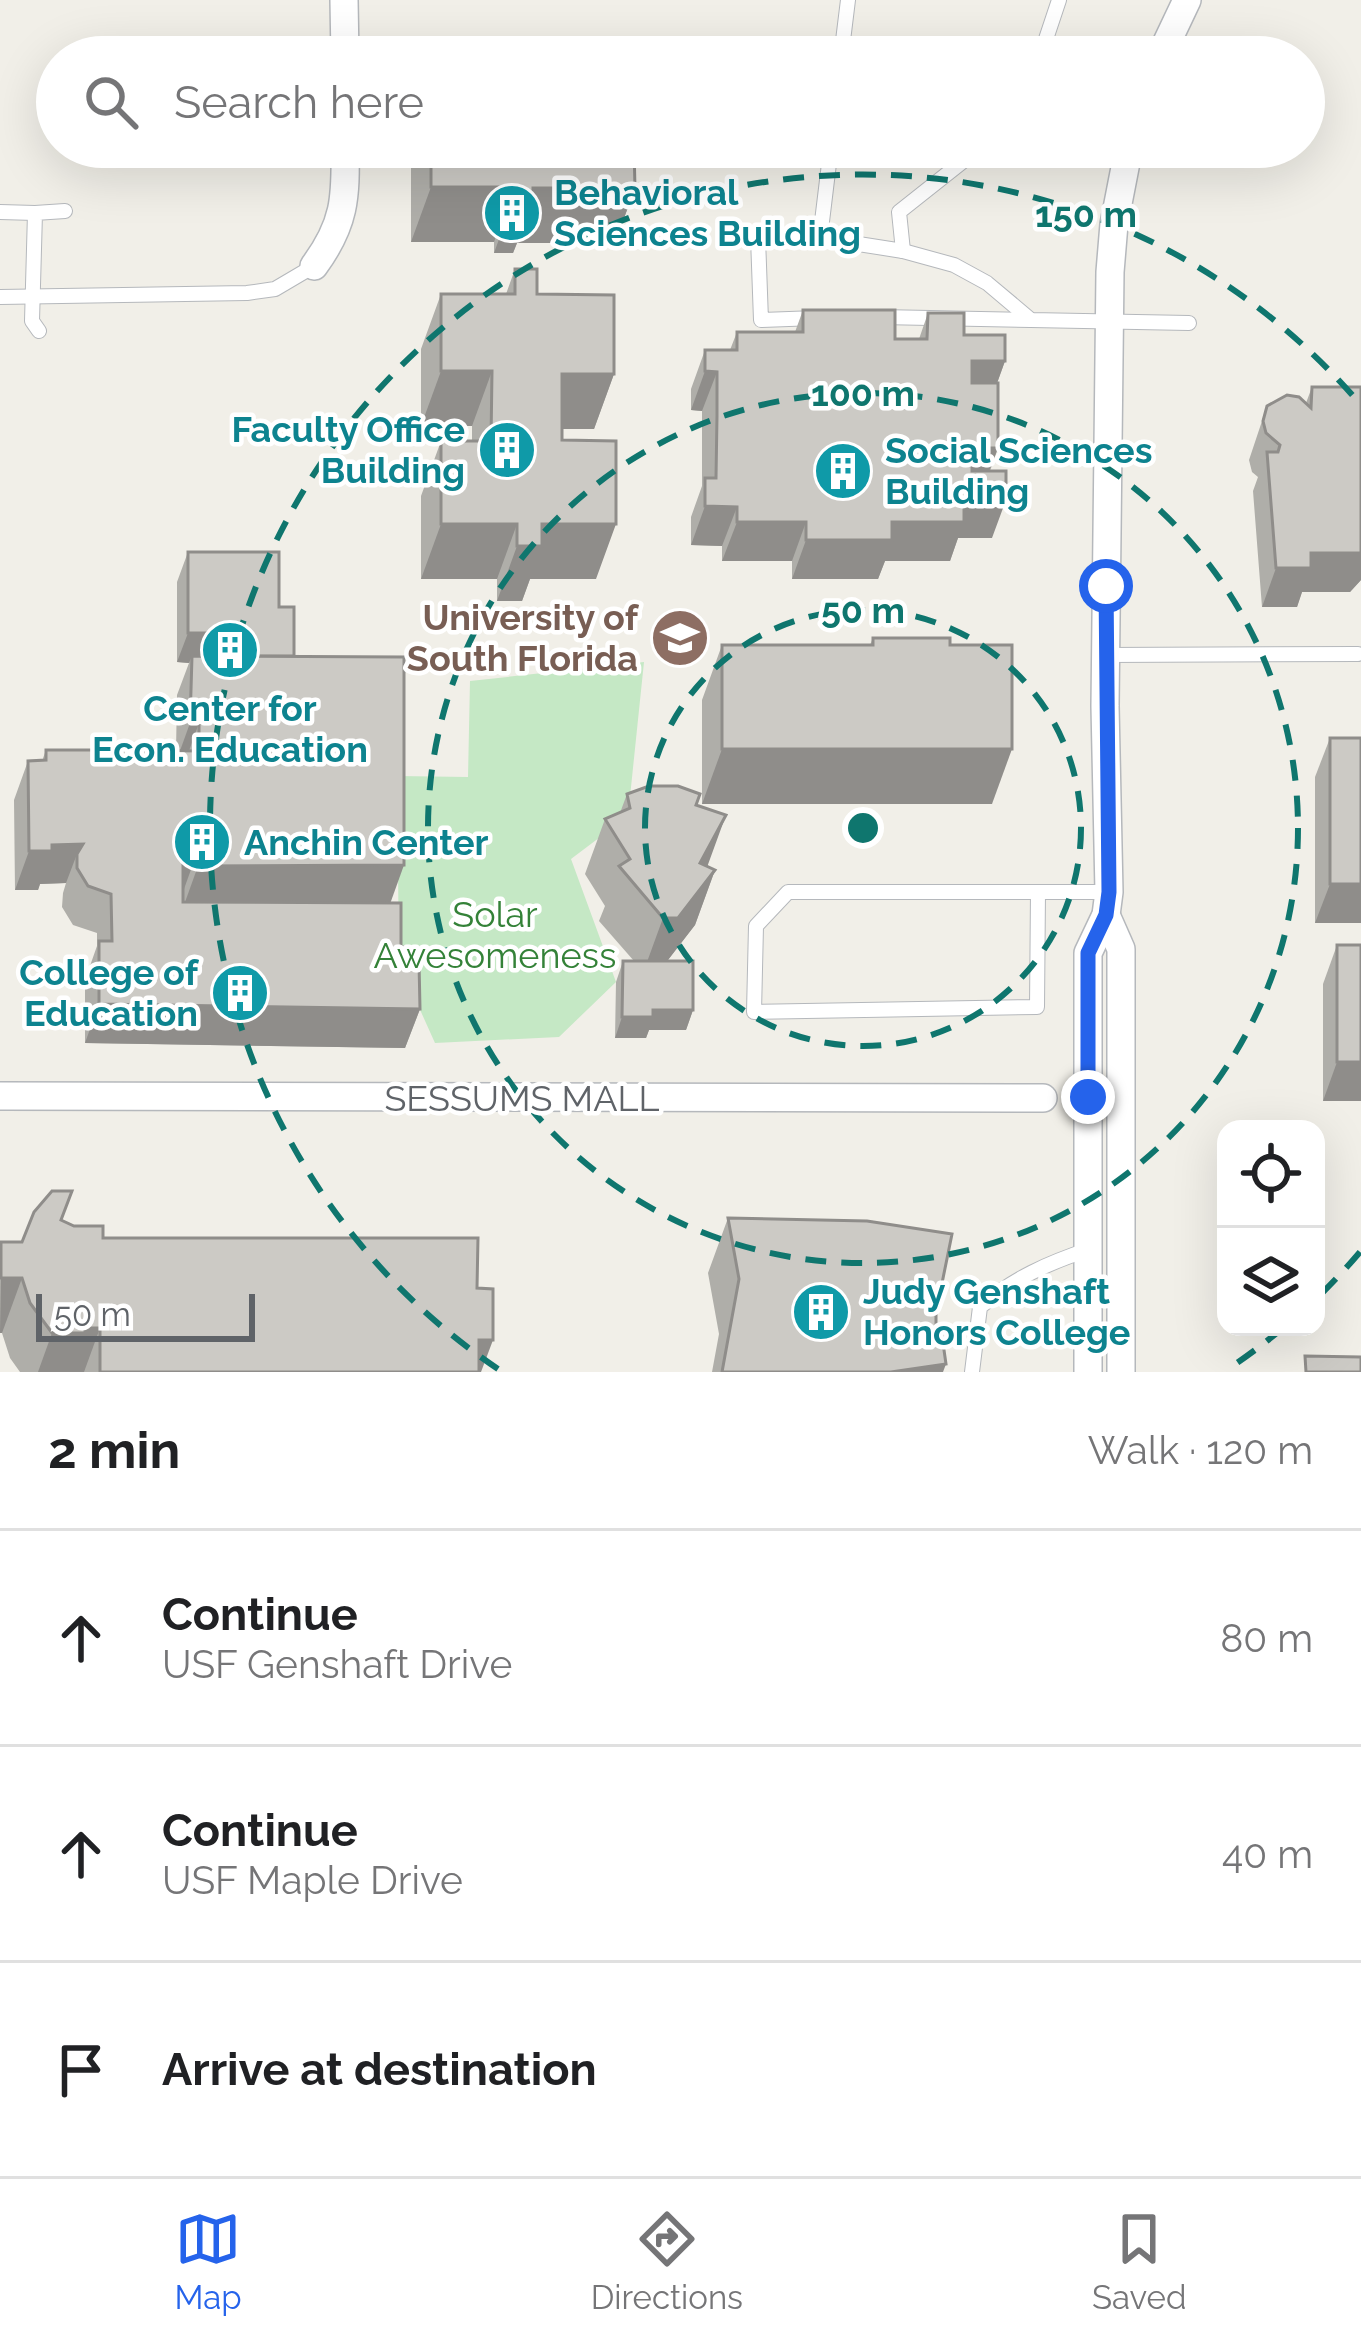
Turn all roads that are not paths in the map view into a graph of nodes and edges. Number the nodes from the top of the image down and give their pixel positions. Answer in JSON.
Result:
{"nodes":[{"id":1,"x":344,"y":0,"type":"edge"},
{"id":2,"x":848,"y":0,"type":"edge"},
{"id":3,"x":1059,"y":0,"type":"edge"},
{"id":4,"x":1187,"y":0,"type":"edge"},
{"id":5,"x":345,"y":36,"type":"edge"},
{"id":6,"x":844,"y":36,"type":"edge"},
{"id":7,"x":1047,"y":36,"type":"edge"},
{"id":8,"x":1170,"y":36,"type":"edge"},
{"id":9,"x":344,"y":168,"type":"edge"},
{"id":10,"x":828,"y":168,"type":"edge"},
{"id":11,"x":955,"y":168,"type":"edge"},
{"id":12,"x":1126,"y":168,"type":"edge"},
{"id":13,"x":64,"y":211,"type":"dead end"},
{"id":14,"x":0,"y":212,"type":"edge"},
{"id":15,"x":35,"y":213,"type":"junction"},
{"id":16,"x":820,"y":238,"type":"junction"},
{"id":17,"x":903,"y":251,"type":"junction"},
{"id":18,"x":314,"y":266,"type":"joint"},
{"id":19,"x":32,"y":296,"type":"junction"},
{"id":20,"x":0,"y":297,"type":"edge"},
{"id":21,"x":857,"y":316,"type":"edge"},
{"id":22,"x":833,"y":317,"type":"edge"},
{"id":23,"x":1109,"y":319,"type":"junction"},
{"id":24,"x":1031,"y":320,"type":"junction"},
{"id":25,"x":1189,"y":323,"type":"dead end"},
{"id":26,"x":39,"y":331,"type":"dead end"},
{"id":27,"x":1358,"y":654,"type":"dead end"},
{"id":28,"x":1106,"y":655,"type":"junction"},
{"id":29,"x":1038,"y":892,"type":"junction"},
{"id":30,"x":1108,"y":903,"type":"junction"},
{"id":31,"x":0,"y":1096,"type":"edge"},
{"id":32,"x":1043,"y":1098,"type":"dead end"},
{"id":33,"x":1090,"y":1249,"type":"junction"},
{"id":34,"x":972,"y":1372,"type":"edge"},
{"id":35,"x":1088,"y":1372,"type":"edge"},
{"id":36,"x":1121,"y":1372,"type":"edge"}],
"edges":[{"from":1,"to":5,"type":"street"},
{"from":2,"to":6,"type":"lane"},
{"from":3,"to":7,"type":"lane"},
{"from":4,"to":8,"type":"street"},
{"from":9,"to":18,"type":"street"},
{"from":10,"to":16,"type":"lane"},
{"from":11,"to":17,"type":"lane"},
{"from":12,"to":23,"type":"street"},
{"from":13,"to":15,"type":"lane"},
{"from":14,"to":15,"type":"lane"},
{"from":15,"to":19,"type":"lane"},
{"from":16,"to":17,"type":"lane"},
{"from":16,"to":22,"type":"lane"},
{"from":17,"to":24,"type":"lane"},
{"from":18,"to":19,"type":"lane"},
{"from":19,"to":20,"type":"lane"},
{"from":19,"to":26,"type":"lane"},
{"from":21,"to":24,"type":"lane"},
{"from":23,"to":24,"type":"lane"},
{"from":23,"to":25,"type":"lane"},
{"from":23,"to":28,"type":"street"},
{"from":27,"to":28,"type":"lane"},
{"from":28,"to":30,"type":"street"},
{"from":29,"to":29,"type":"lane"},
{"from":29,"to":30,"type":"lane"},
{"from":30,"to":33,"type":"street"},
{"from":30,"to":36,"type":"street"},
{"from":31,"to":32,"type":"street","name":"SESSUMS MALL"},
{"from":33,"to":34,"type":"lane"},
{"from":33,"to":35,"type":"street"}]}
